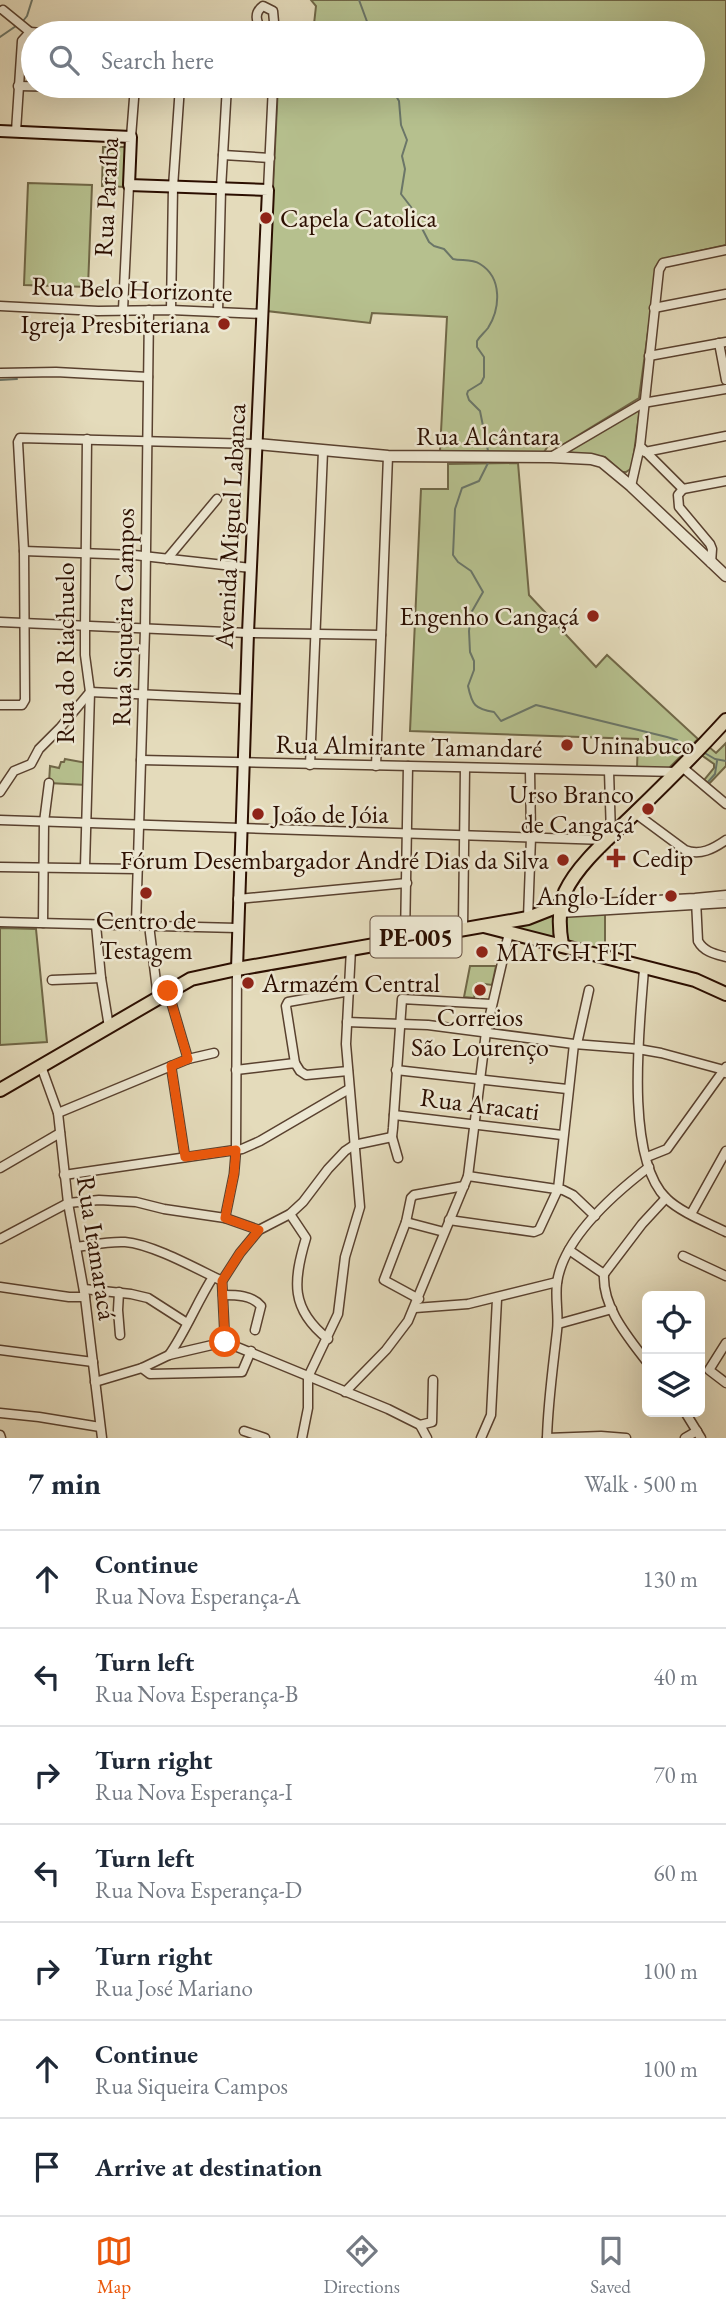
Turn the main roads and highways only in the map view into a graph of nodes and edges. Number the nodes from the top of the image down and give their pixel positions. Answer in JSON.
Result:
{"nodes":[{"id":1,"x":0,"y":131,"type":"edge"},
{"id":2,"x":268,"y":190,"type":"joint"},
{"id":3,"x":726,"y":720,"type":"edge"},
{"id":4,"x":561,"y":909,"type":"junction"},
{"id":5,"x":480,"y":925,"type":"junction"},
{"id":6,"x":562,"y":945,"type":"junction"},
{"id":7,"x":236,"y":969,"type":"junction"},
{"id":8,"x":726,"y":994,"type":"edge"},
{"id":9,"x":0,"y":1090,"type":"edge"}],
"edges":[{"from":1,"to":2,"type":"main road","name":"Rua Paraíba"},
{"from":2,"to":7,"type":"main road","name":"Avenida Miguel Labanca"},
{"from":3,"to":4,"type":"main road"},
{"from":4,"to":5,"type":"main road","number":"PE-005"},
{"from":4,"to":6,"type":"main road"},
{"from":5,"to":6,"type":"main road","number":"PE-005"},
{"from":5,"to":7,"type":"main road","number":"PE-005"},
{"from":6,"to":8,"type":"main road","number":"PE-005"},
{"from":7,"to":9,"type":"main road","number":"PE-005"}]}
